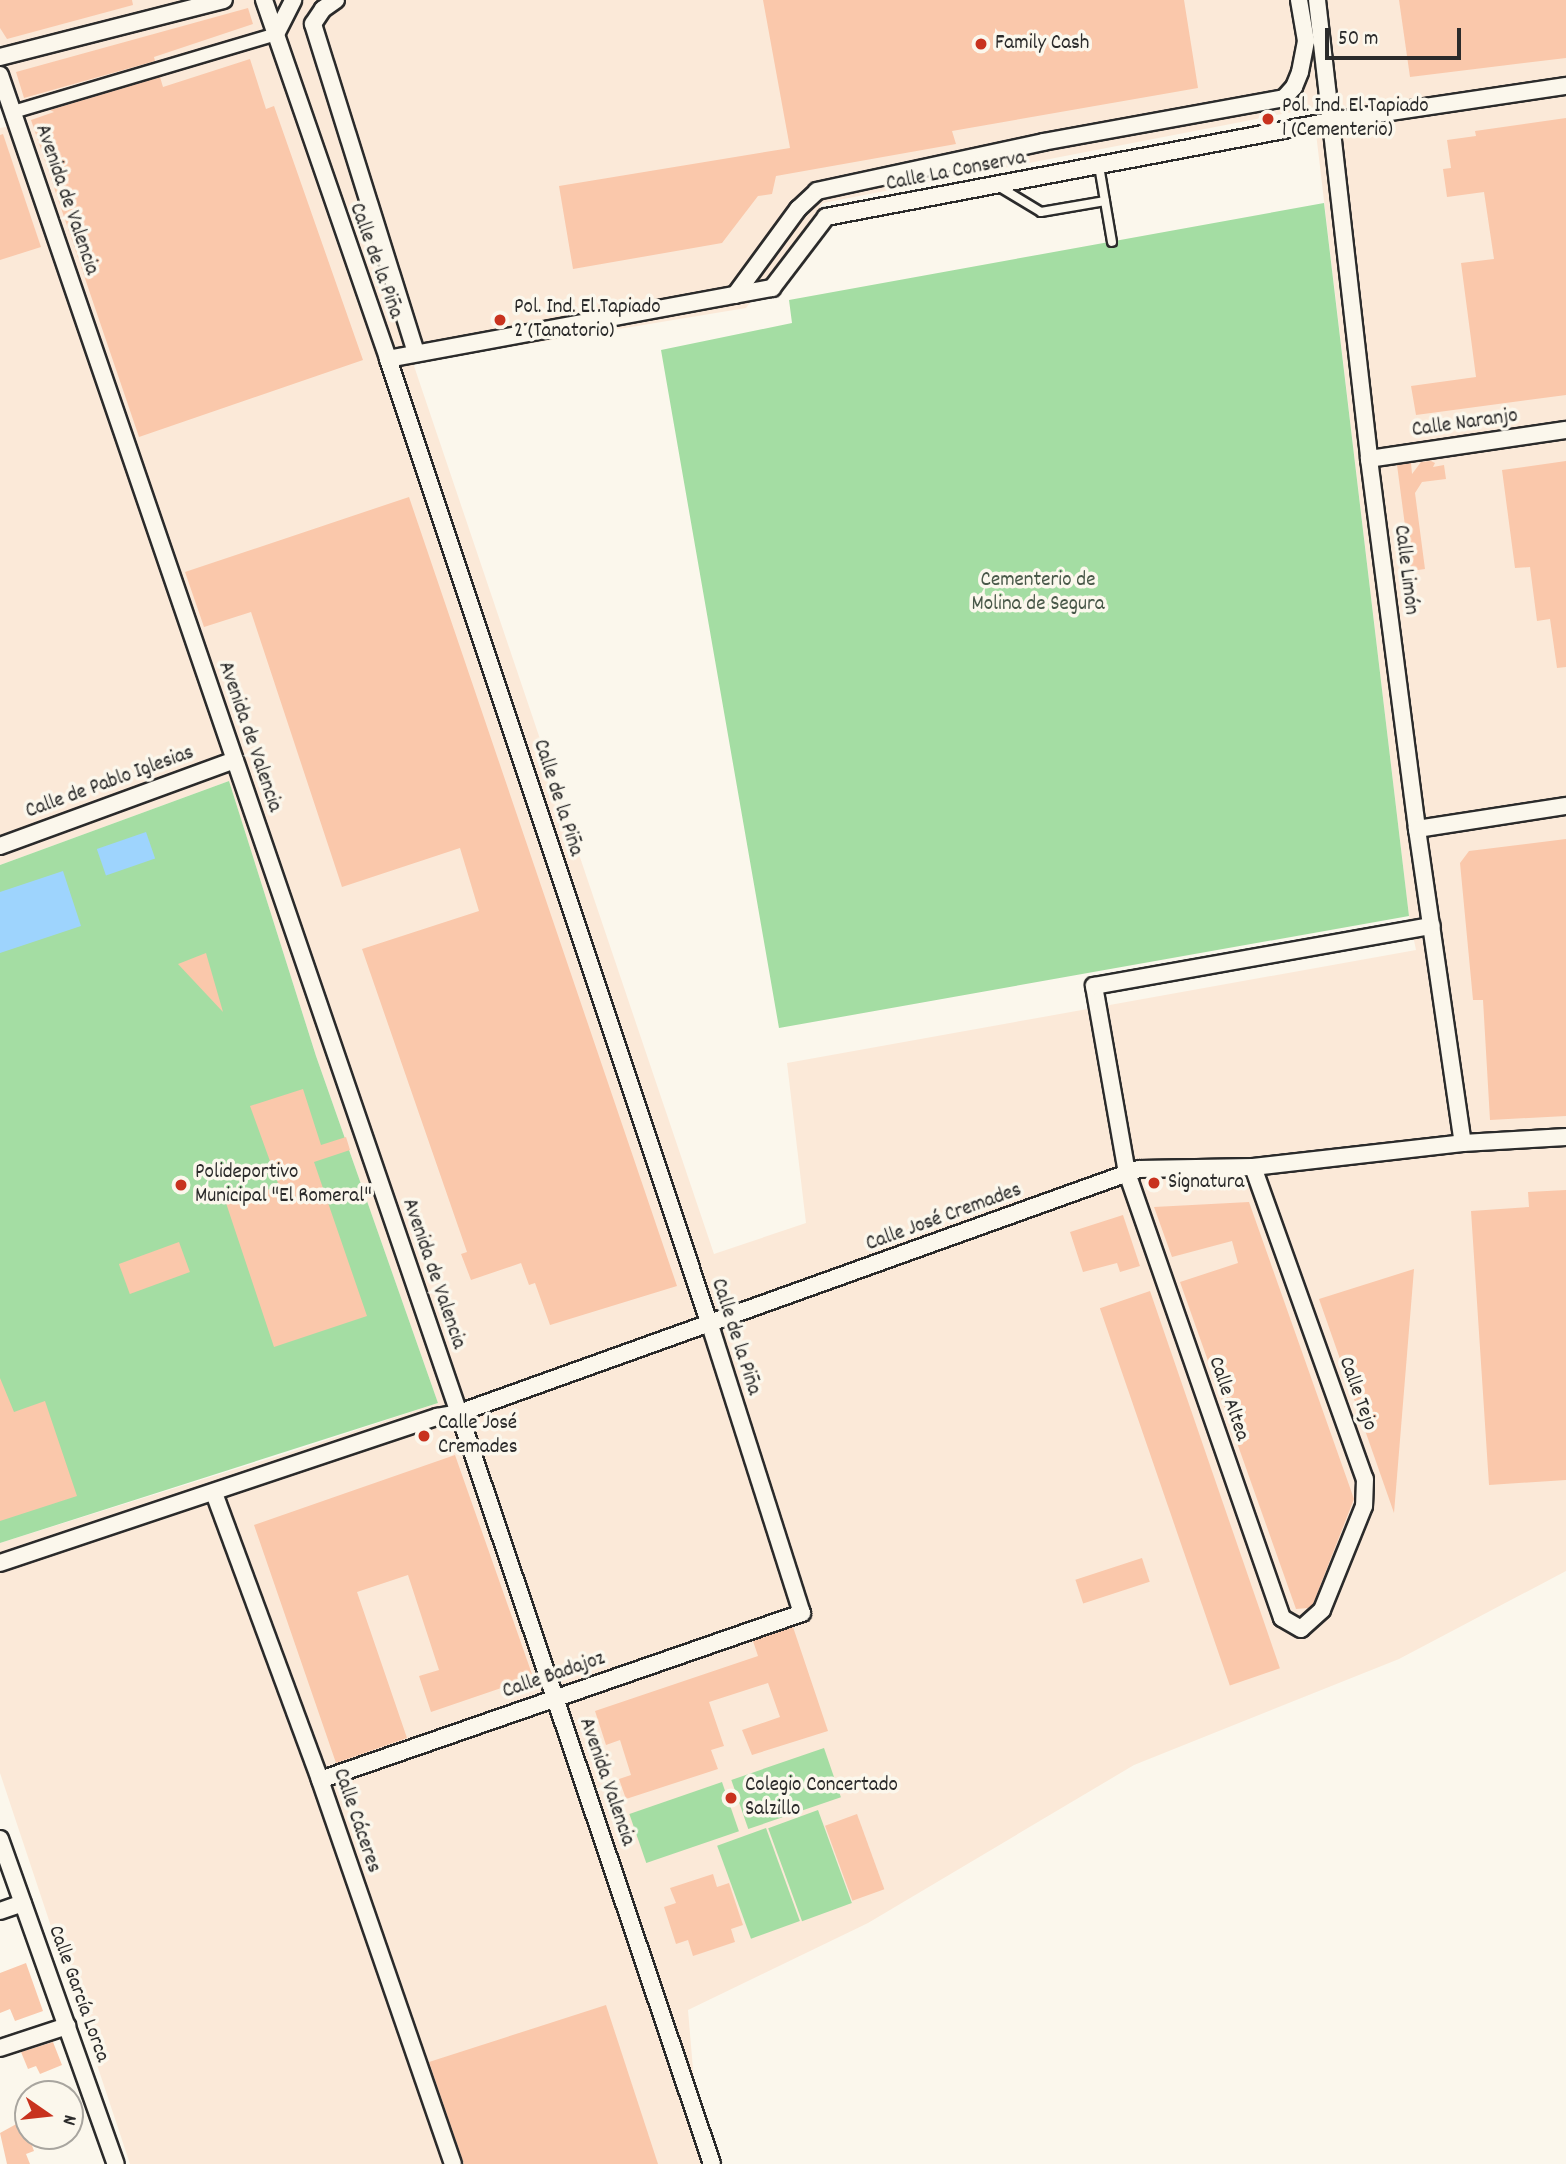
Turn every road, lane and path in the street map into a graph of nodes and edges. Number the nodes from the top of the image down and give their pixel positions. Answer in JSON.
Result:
{"nodes":[{"id":1,"x":224,"y":0,"type":"edge"},
{"id":2,"x":264,"y":0,"type":"edge"},
{"id":3,"x":293,"y":0,"type":"edge"},
{"id":4,"x":336,"y":0,"type":"edge"},
{"id":5,"x":1299,"y":0,"type":"edge"},
{"id":6,"x":1317,"y":0,"type":"edge"},
{"id":7,"x":276,"y":34,"type":"junction"},
{"id":8,"x":0,"y":57,"type":"edge"},
{"id":9,"x":0,"y":75,"type":"edge"},
{"id":10,"x":1566,"y":86,"type":"edge"},
{"id":11,"x":6,"y":113,"type":"edge"},
{"id":12,"x":1331,"y":121,"type":"junction"},
{"id":13,"x":1099,"y":166,"type":"junction"},
{"id":14,"x":998,"y":186,"type":"junction"},
{"id":15,"x":1105,"y":201,"type":"junction"},
{"id":16,"x":1112,"y":242,"type":"dead end"},
{"id":17,"x":735,"y":295,"type":"junction"},
{"id":18,"x":416,"y":352,"type":"junction"},
{"id":19,"x":388,"y":359,"type":"junction"},
{"id":20,"x":1566,"y":430,"type":"edge"},
{"id":21,"x":1369,"y":459,"type":"junction"},
{"id":22,"x":235,"y":760,"type":"junction"},
{"id":23,"x":1566,"y":806,"type":"edge"},
{"id":24,"x":1417,"y":829,"type":"junction"},
{"id":25,"x":0,"y":846,"type":"edge"},
{"id":26,"x":1432,"y":926,"type":"junction"},
{"id":27,"x":1566,"y":1137,"type":"edge"},
{"id":28,"x":1463,"y":1143,"type":"junction"},
{"id":29,"x":1253,"y":1167,"type":"junction"},
{"id":30,"x":1127,"y":1173,"type":"junction"},
{"id":31,"x":710,"y":1325,"type":"junction"},
{"id":32,"x":459,"y":1413,"type":"junction"},
{"id":33,"x":214,"y":1493,"type":"junction"},
{"id":34,"x":0,"y":1563,"type":"edge"},
{"id":35,"x":802,"y":1613,"type":"joint"},
{"id":36,"x":1301,"y":1629,"type":"joint"},
{"id":37,"x":555,"y":1698,"type":"junction"},
{"id":38,"x":320,"y":1780,"type":"junction"},
{"id":39,"x":0,"y":1839,"type":"edge"},
{"id":40,"x":23,"y":1903,"type":"junction"},
{"id":41,"x":0,"y":1911,"type":"edge"},
{"id":42,"x":67,"y":2026,"type":"junction"},
{"id":43,"x":0,"y":2048,"type":"edge"},
{"id":44,"x":116,"y":2164,"type":"edge"},
{"id":45,"x":453,"y":2164,"type":"edge"},
{"id":46,"x":712,"y":2164,"type":"edge"}],
"edges":[{"from":1,"to":8,"type":"street"},
{"from":2,"to":7,"type":"street","name":"Calle de la Piña"},
{"from":3,"to":7,"type":"street"},
{"from":4,"to":18,"type":"street"},
{"from":5,"to":17,"type":"street"},
{"from":6,"to":12,"type":"street","name":"Calle Limón"},
{"from":7,"to":11,"type":"street"},
{"from":7,"to":19,"type":"street","name":"Calle de la Piña"},
{"from":9,"to":11,"type":"street","name":"Avenida de Valencia"},
{"from":10,"to":12,"type":"street","name":"Calle La Conserva"},
{"from":11,"to":22,"type":"street","name":"Avenida de Valencia"},
{"from":12,"to":13,"type":"street","name":"Calle La Conserva"},
{"from":12,"to":21,"type":"street","name":"Calle Limón"},
{"from":13,"to":14,"type":"street","name":"Calle La Conserva"},
{"from":13,"to":15,"type":"lane"},
{"from":14,"to":15,"type":"lane"},
{"from":14,"to":17,"type":"street","name":"Calle La Conserva"},
{"from":15,"to":16,"type":"lane"},
{"from":17,"to":18,"type":"street","name":"Calle La Conserva"},
{"from":18,"to":19,"type":"street","name":"Calle La Conserva"},
{"from":19,"to":31,"type":"street","name":"Calle de la Piña"},
{"from":20,"to":21,"type":"street","name":"Calle Naranjo"},
{"from":21,"to":24,"type":"street","name":"Calle Limón"},
{"from":22,"to":25,"type":"street","name":"Calle de Pablo Iglesias"},
{"from":22,"to":32,"type":"street","name":"Avenida de Valencia"},
{"from":23,"to":24,"type":"street"},
{"from":24,"to":26,"type":"street","name":"Calle Limón"},
{"from":26,"to":28,"type":"street","name":"Calle Limón"},
{"from":26,"to":30,"type":"street","name":"Calle Altea"},
{"from":27,"to":28,"type":"street","name":"Calle José Cremades"},
{"from":28,"to":29,"type":"street","name":"Calle José Cremades"},
{"from":29,"to":30,"type":"street","name":"Calle José Cremades"},
{"from":29,"to":36,"type":"street","name":"Calle Tejo"},
{"from":30,"to":31,"type":"street","name":"Calle José Cremades"},
{"from":30,"to":36,"type":"street","name":"Calle Altea"},
{"from":31,"to":32,"type":"street","name":"Calle José Cremades"},
{"from":31,"to":35,"type":"street","name":"Calle de la Piña"},
{"from":32,"to":33,"type":"street","name":"Calle José Cremades"},
{"from":32,"to":37,"type":"street","name":"Avenida Valencia"},
{"from":33,"to":34,"type":"street","name":"Calle José Cremades"},
{"from":33,"to":38,"type":"street","name":"Calle Cáceres"},
{"from":35,"to":37,"type":"street","name":"Calle Badajoz"},
{"from":37,"to":38,"type":"street","name":"Calle Badajoz"},
{"from":37,"to":46,"type":"street","name":"Avenida Valencia"},
{"from":38,"to":45,"type":"street","name":"Calle Cáceres"},
{"from":39,"to":40,"type":"street","name":"Calle García Lorca"},
{"from":40,"to":41,"type":"street"},
{"from":40,"to":42,"type":"street","name":"Calle García Lorca"},
{"from":42,"to":43,"type":"street"},
{"from":42,"to":44,"type":"street","name":"Calle García Lorca"}]}
